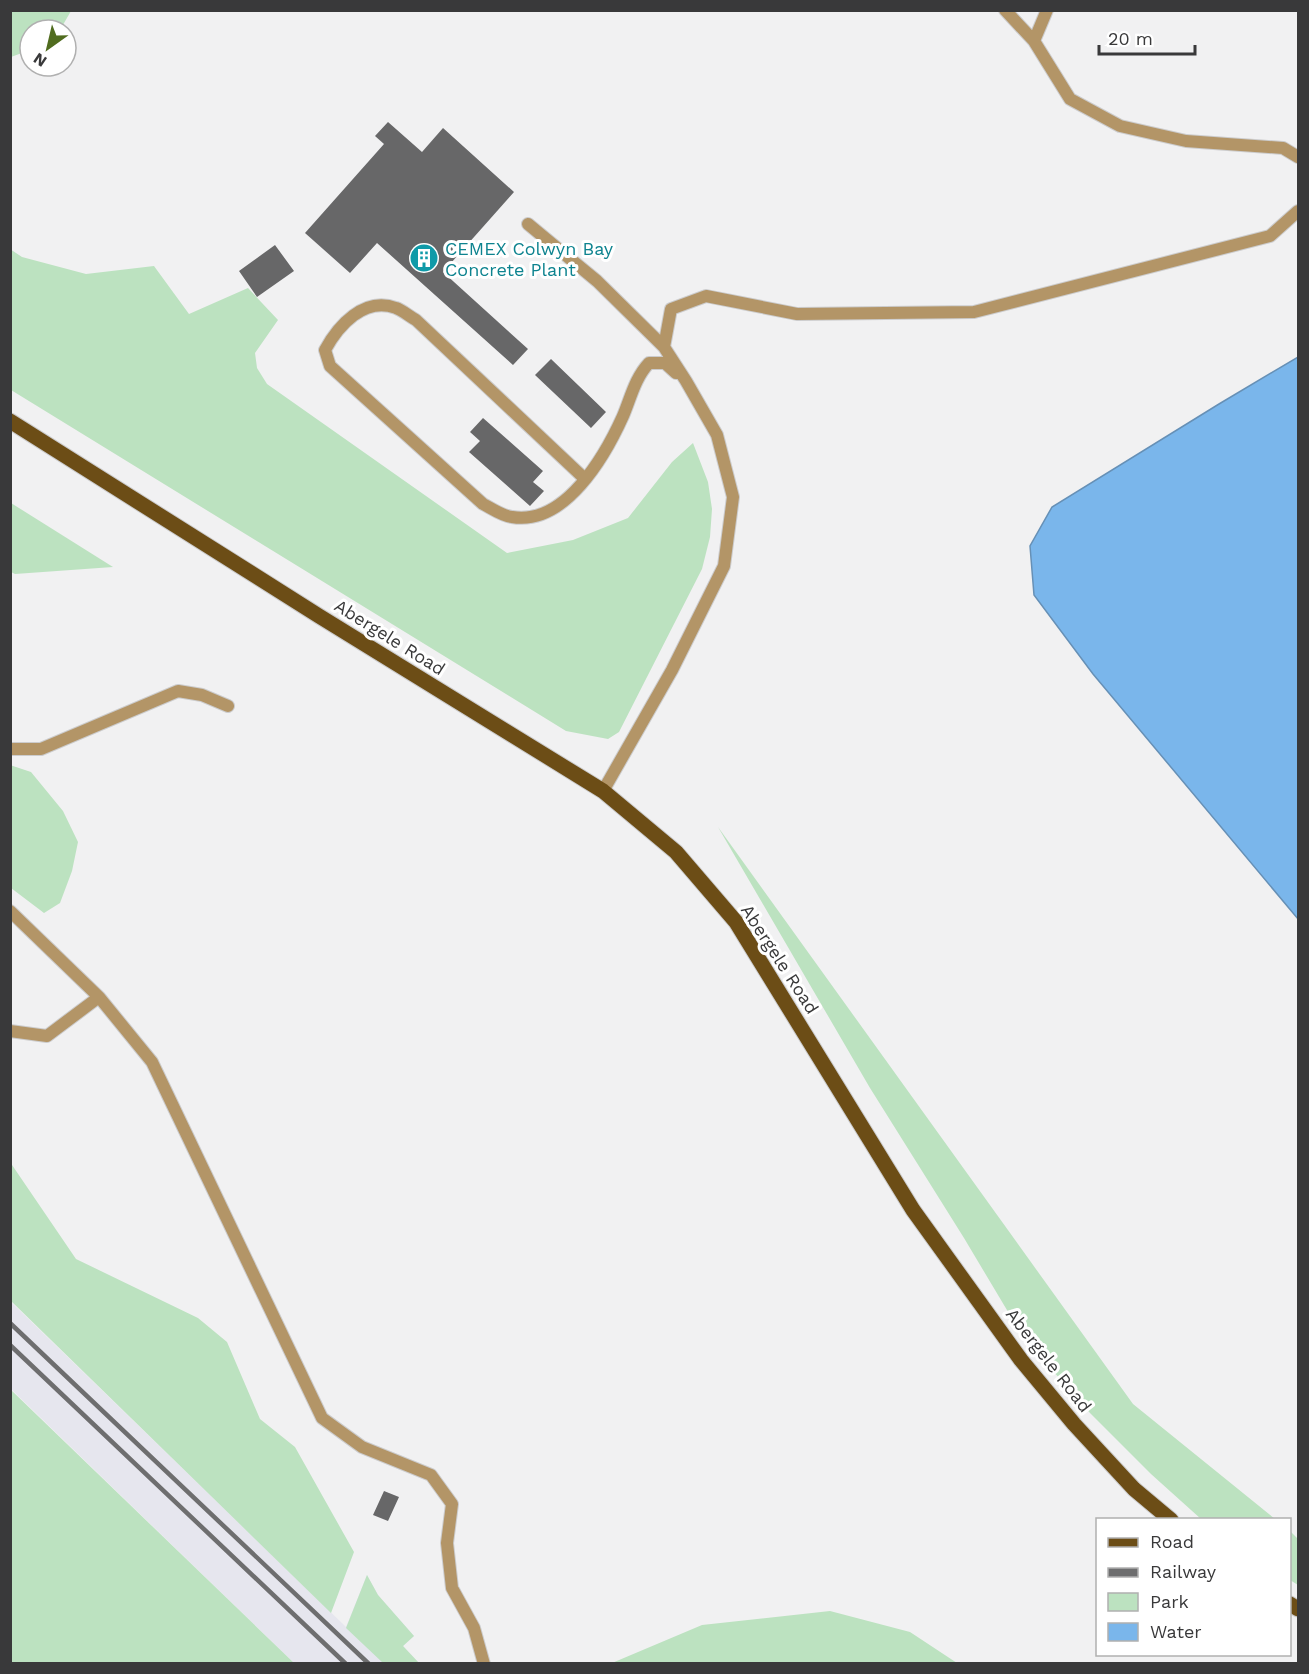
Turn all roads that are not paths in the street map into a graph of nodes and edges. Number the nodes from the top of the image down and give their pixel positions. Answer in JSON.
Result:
{"nodes":[{"id":1,"x":1005,"y":10,"type":"edge"},
{"id":2,"x":1047,"y":10,"type":"edge"},
{"id":3,"x":1034,"y":41,"type":"junction"},
{"id":4,"x":1299,"y":157,"type":"edge"},
{"id":5,"x":1299,"y":211,"type":"edge"},
{"id":6,"x":528,"y":224,"type":"dead end"},
{"id":7,"x":664,"y":348,"type":"junction"},
{"id":8,"x":686,"y":381,"type":"junction"},
{"id":9,"x":10,"y":421,"type":"edge"},
{"id":10,"x":585,"y":478,"type":"junction"},
{"id":11,"x":228,"y":706,"type":"dead end"},
{"id":12,"x":10,"y":749,"type":"edge"},
{"id":13,"x":603,"y":791,"type":"junction"},
{"id":14,"x":10,"y":911,"type":"edge"},
{"id":15,"x":99,"y":997,"type":"junction"},
{"id":16,"x":10,"y":1031,"type":"edge"},
{"id":17,"x":1169,"y":1518,"type":"edge"},
{"id":18,"x":484,"y":1664,"type":"edge"}],
"edges":[{"from":1,"to":3,"type":"lane"},
{"from":2,"to":3,"type":"lane"},
{"from":3,"to":4,"type":"lane"},
{"from":5,"to":7,"type":"lane"},
{"from":6,"to":7,"type":"lane"},
{"from":7,"to":8,"type":"lane"},
{"from":8,"to":10,"type":"lane"},
{"from":8,"to":13,"type":"lane"},
{"from":9,"to":13,"type":"main road","name":"Abergele Road"},
{"from":10,"to":10,"type":"lane"},
{"from":11,"to":12,"type":"lane"},
{"from":13,"to":17,"type":"main road","name":"Abergele Road"},
{"from":14,"to":15,"type":"lane"},
{"from":15,"to":16,"type":"lane"},
{"from":15,"to":18,"type":"lane"}]}
